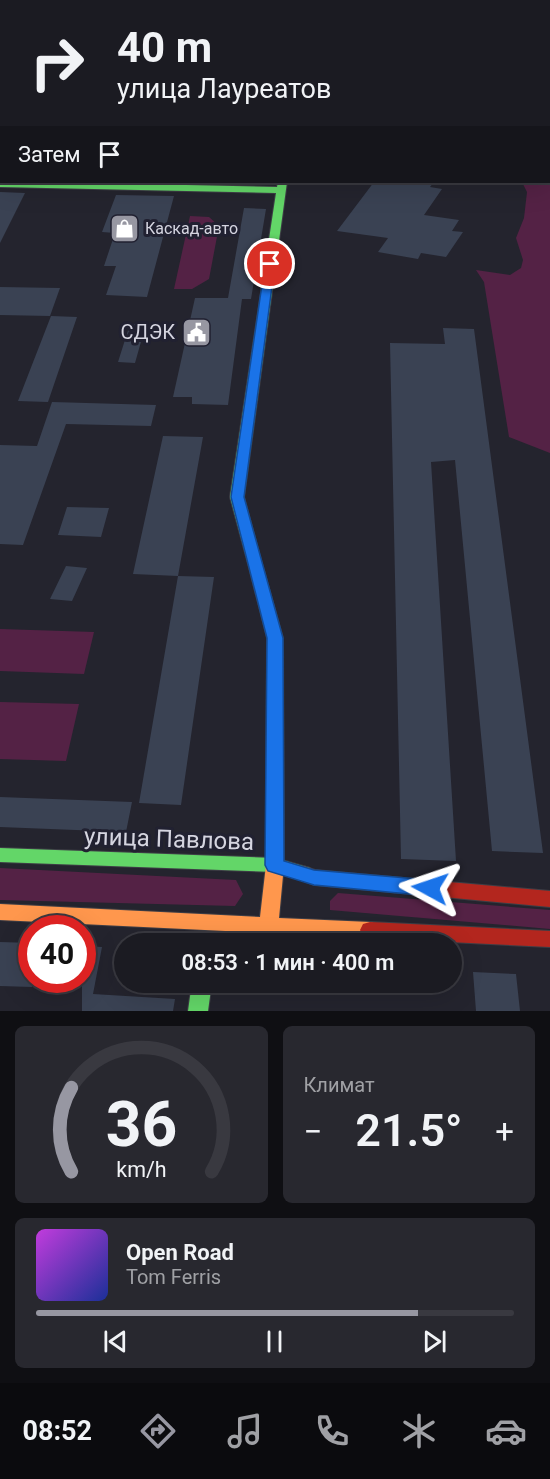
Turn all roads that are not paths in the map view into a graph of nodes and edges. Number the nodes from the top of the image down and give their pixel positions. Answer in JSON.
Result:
{"nodes":[{"id":1,"x":0,"y":184,"type":"edge"},
{"id":2,"x":281,"y":186,"type":"edge"},
{"id":3,"x":0,"y":855,"type":"edge"},
{"id":4,"x":275,"y":865,"type":"junction"},
{"id":5,"x":550,"y":899,"type":"edge"},
{"id":6,"x":0,"y":912,"type":"edge"},
{"id":7,"x":269,"y":923,"type":"junction"},
{"id":8,"x":250,"y":933,"type":"edge"},
{"id":9,"x":550,"y":939,"type":"edge"},
{"id":10,"x":200,"y":993,"type":"edge"},
{"id":11,"x":198,"y":1011,"type":"edge"}],
"edges":[{"from":1,"to":2,"type":"street"},
{"from":2,"to":4,"type":"street"},
{"from":3,"to":4,"type":"street","name":"улица Павлова"},
{"from":4,"to":5,"type":"street","name":"улица Павлова"},
{"from":4,"to":7,"type":"street"},
{"from":6,"to":7,"type":"street"},
{"from":7,"to":8,"type":"street"},
{"from":7,"to":9,"type":"street"},
{"from":10,"to":11,"type":"street"}]}
